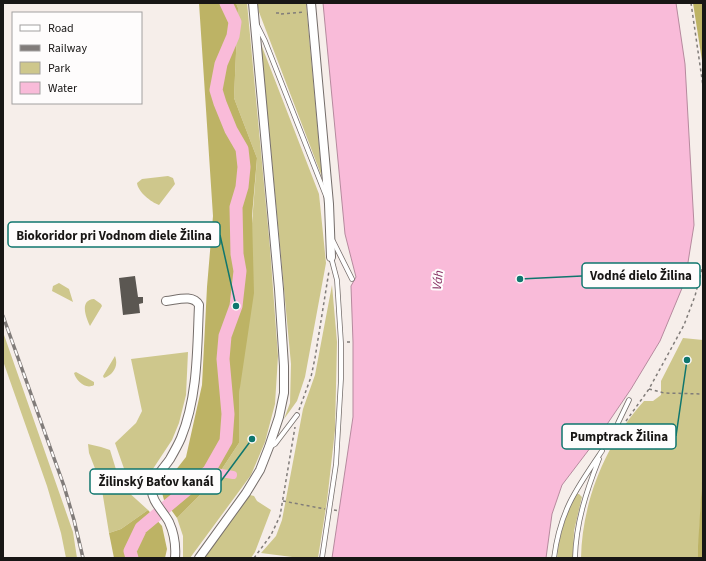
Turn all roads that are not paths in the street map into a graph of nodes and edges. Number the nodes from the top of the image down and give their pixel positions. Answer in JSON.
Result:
{"nodes":[{"id":1,"x":253,"y":3,"type":"edge"},
{"id":2,"x":311,"y":7,"type":"edge"},
{"id":3,"x":254,"y":20,"type":"junction"},
{"id":4,"x":329,"y":204,"type":"junction"},
{"id":5,"x":331,"y":237,"type":"junction"},
{"id":6,"x":331,"y":256,"type":"joint"},
{"id":7,"x":352,"y":279,"type":"dead end"},
{"id":8,"x":166,"y":301,"type":"dead end"},
{"id":9,"x":629,"y":400,"type":"dead end"},
{"id":10,"x":297,"y":415,"type":"road end"},
{"id":11,"x":618,"y":431,"type":"road end"},
{"id":12,"x":269,"y":447,"type":"junction"},
{"id":13,"x":577,"y":488,"type":"junction"},
{"id":14,"x":586,"y":493,"type":"junction"},
{"id":15,"x":175,"y":558,"type":"edge"},
{"id":16,"x":199,"y":558,"type":"edge"},
{"id":17,"x":322,"y":558,"type":"edge"},
{"id":18,"x":554,"y":558,"type":"edge"},
{"id":19,"x":575,"y":558,"type":"edge"}],
"edges":[{"from":1,"to":3,"type":"street"},
{"from":2,"to":4,"type":"street"},
{"from":3,"to":4,"type":"lane"},
{"from":3,"to":12,"type":"street"},
{"from":4,"to":5,"type":"street"},
{"from":5,"to":6,"type":"street"},
{"from":5,"to":7,"type":"lane"},
{"from":6,"to":17,"type":"lane"},
{"from":8,"to":15,"type":"street"},
{"from":9,"to":11,"type":"lane"},
{"from":10,"to":12,"type":"lane"},
{"from":12,"to":16,"type":"street"},
{"from":13,"to":14,"type":"lane"},
{"from":13,"to":14,"type":"lane"},
{"from":13,"to":18,"type":"lane"},
{"from":14,"to":19,"type":"lane"}]}
